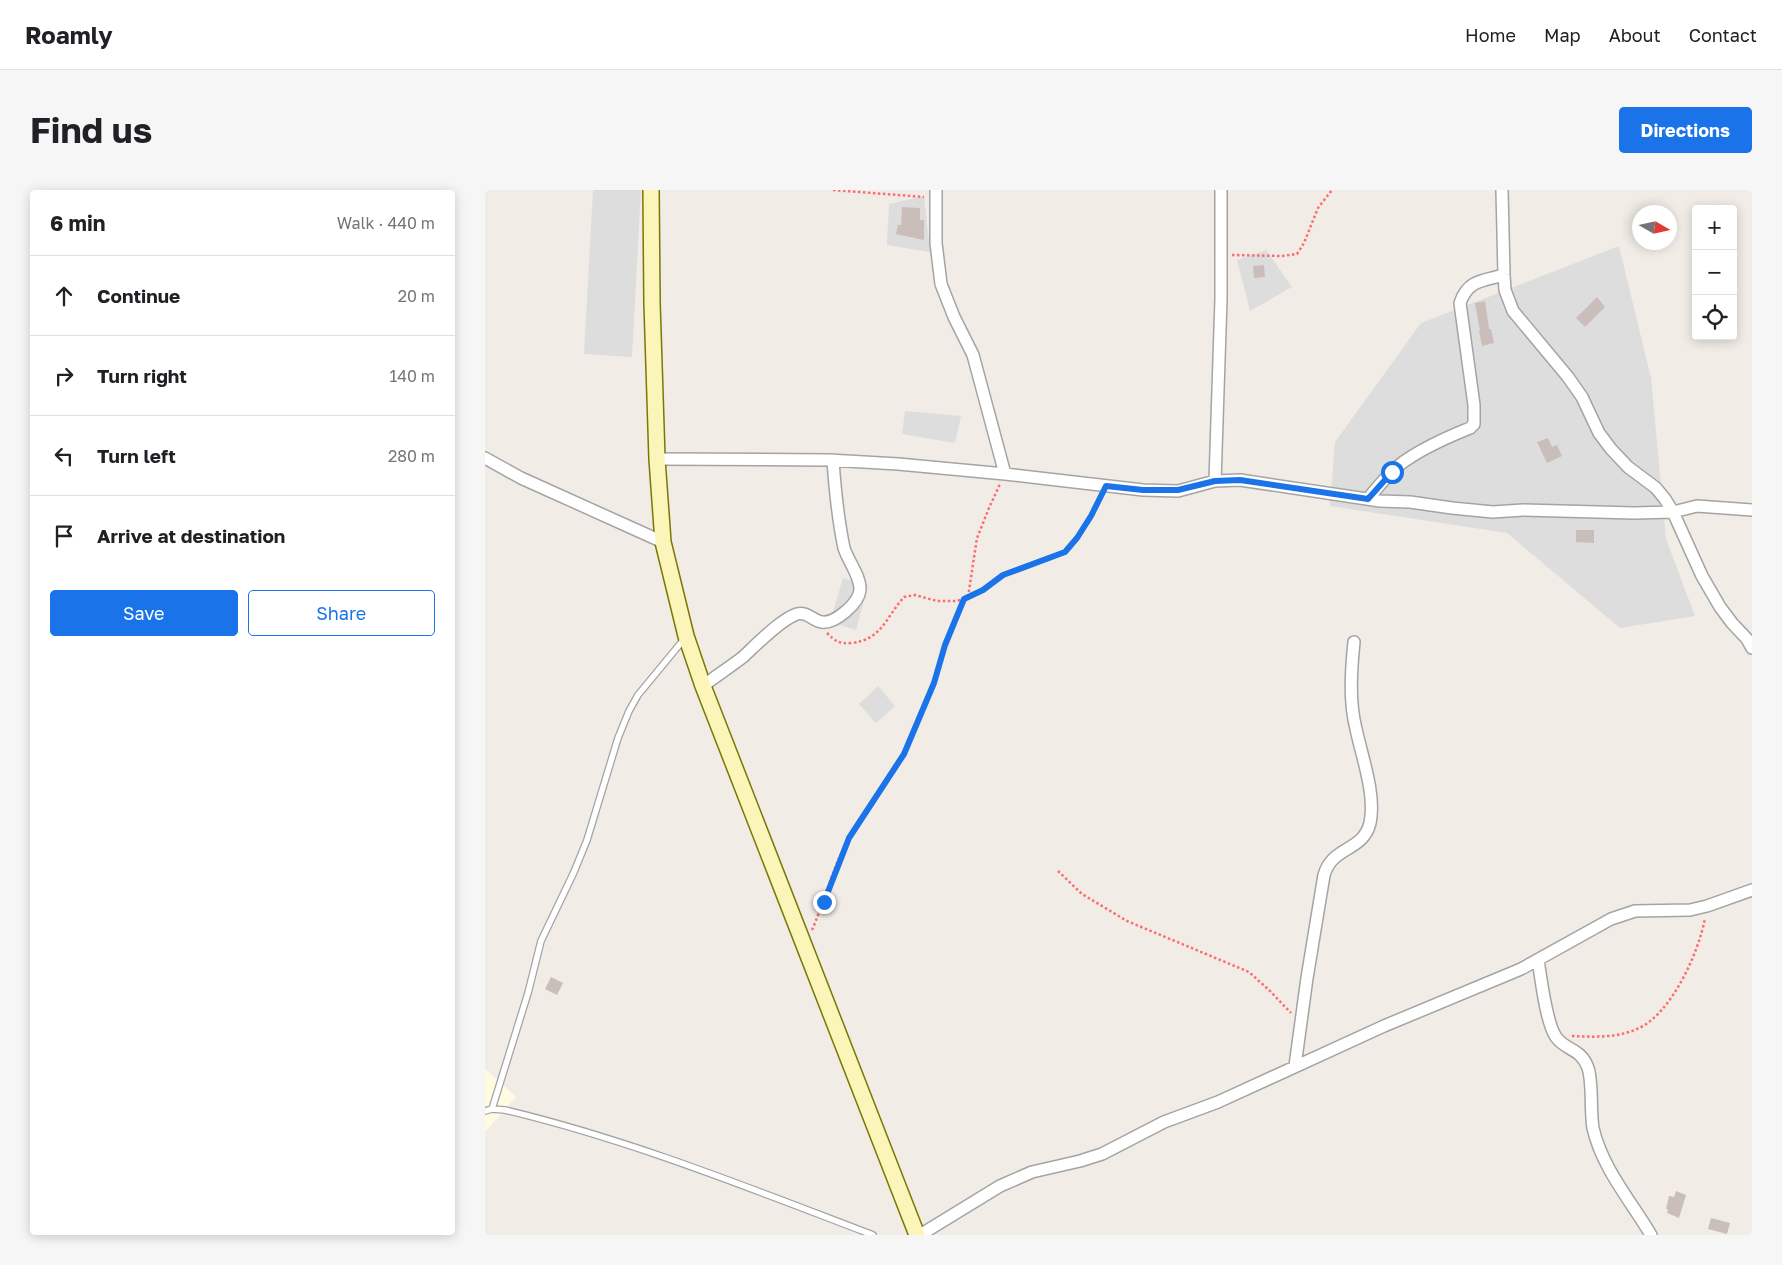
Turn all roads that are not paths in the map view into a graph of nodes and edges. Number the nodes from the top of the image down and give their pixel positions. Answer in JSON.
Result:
{"nodes":[{"id":1,"x":651,"y":190,"type":"edge"},
{"id":2,"x":1221,"y":190,"type":"edge"},
{"id":3,"x":1501,"y":190,"type":"edge"},
{"id":4,"x":936,"y":194,"type":"edge"},
{"id":5,"x":1504,"y":276,"type":"junction"},
{"id":6,"x":485,"y":458,"type":"edge"},
{"id":7,"x":657,"y":459,"type":"junction"},
{"id":8,"x":833,"y":460,"type":"junction"},
{"id":9,"x":1005,"y":474,"type":"junction"},
{"id":10,"x":1215,"y":481,"type":"junction"},
{"id":11,"x":1368,"y":499,"type":"junction"},
{"id":12,"x":1752,"y":510,"type":"edge"},
{"id":13,"x":1673,"y":512,"type":"junction"},
{"id":14,"x":663,"y":542,"type":"junction"},
{"id":15,"x":686,"y":636,"type":"junction"},
{"id":16,"x":1354,"y":642,"type":"dead end"},
{"id":17,"x":1752,"y":648,"type":"edge"},
{"id":18,"x":703,"y":686,"type":"junction"},
{"id":19,"x":1752,"y":890,"type":"edge"},
{"id":20,"x":1538,"y":960,"type":"junction"},
{"id":21,"x":1295,"y":1066,"type":"junction"},
{"id":22,"x":492,"y":1109,"type":"junction"},
{"id":23,"x":485,"y":1111,"type":"edge"},
{"id":24,"x":873,"y":1235,"type":"edge"},
{"id":25,"x":919,"y":1235,"type":"edge"},
{"id":26,"x":1651,"y":1235,"type":"edge"}],
"edges":[{"from":1,"to":7,"type":"street"},
{"from":2,"to":10,"type":"street"},
{"from":3,"to":5,"type":"street"},
{"from":4,"to":9,"type":"street"},
{"from":5,"to":11,"type":"street"},
{"from":5,"to":13,"type":"street"},
{"from":6,"to":14,"type":"street"},
{"from":7,"to":8,"type":"street"},
{"from":7,"to":14,"type":"street"},
{"from":8,"to":9,"type":"street"},
{"from":8,"to":18,"type":"street"},
{"from":9,"to":10,"type":"street"},
{"from":10,"to":11,"type":"street"},
{"from":11,"to":13,"type":"street"},
{"from":12,"to":13,"type":"street"},
{"from":13,"to":17,"type":"street"},
{"from":14,"to":15,"type":"street"},
{"from":15,"to":18,"type":"street"},
{"from":15,"to":22,"type":"lane"},
{"from":16,"to":21,"type":"street"},
{"from":18,"to":25,"type":"street"},
{"from":19,"to":20,"type":"street"},
{"from":20,"to":21,"type":"street"},
{"from":20,"to":26,"type":"street"},
{"from":21,"to":25,"type":"street"},
{"from":22,"to":23,"type":"lane"},
{"from":22,"to":24,"type":"lane"}]}
